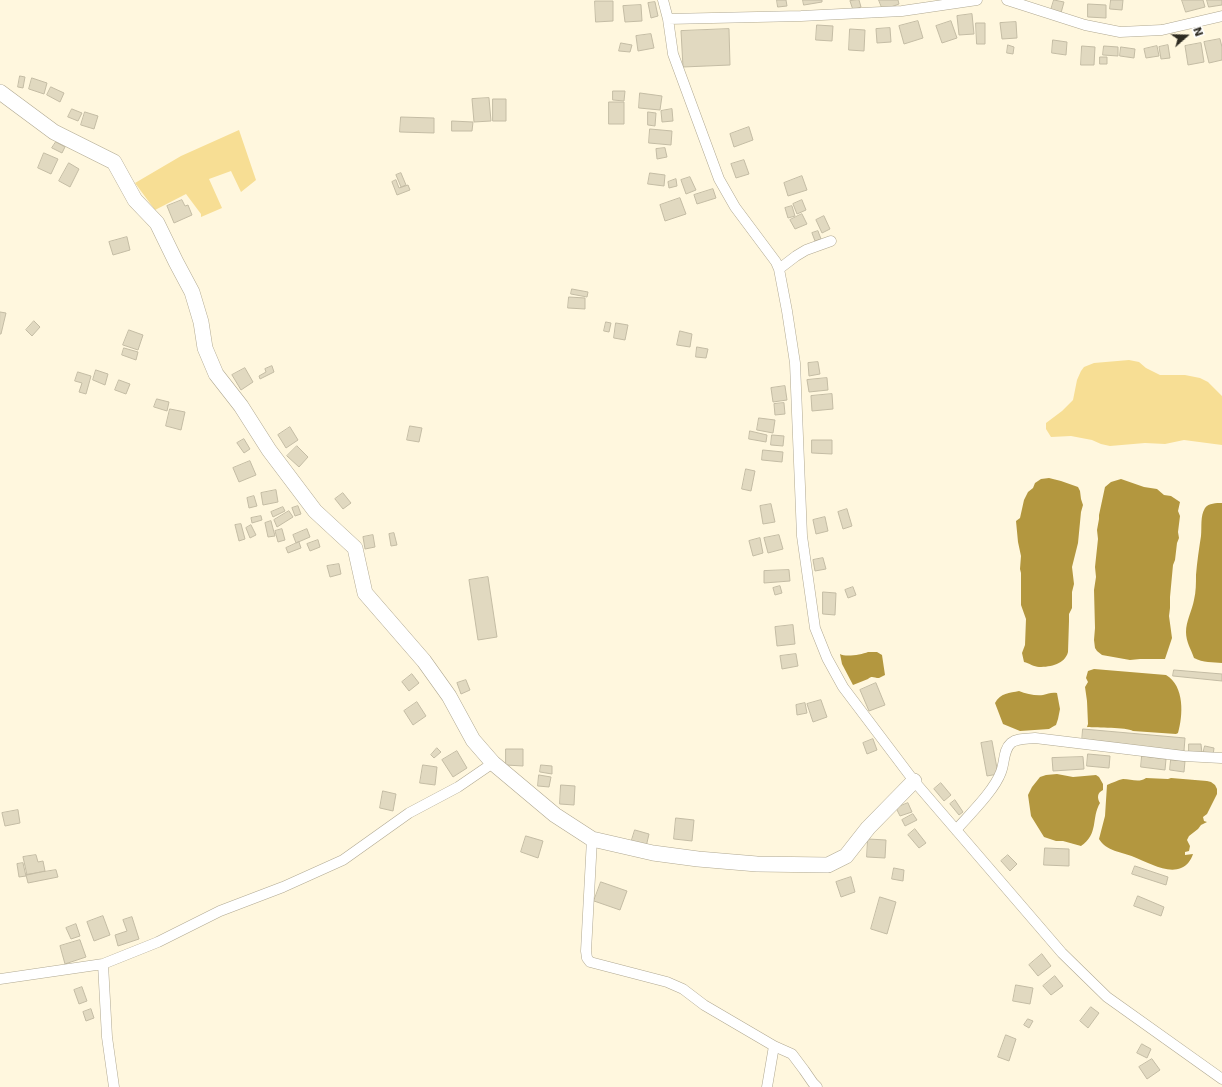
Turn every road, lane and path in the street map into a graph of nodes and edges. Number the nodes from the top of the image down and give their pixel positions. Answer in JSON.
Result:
{"nodes":[{"id":1,"x":663,"y":0,"type":"edge"},
{"id":2,"x":977,"y":0,"type":"edge"},
{"id":3,"x":1007,"y":0,"type":"edge"},
{"id":4,"x":1222,"y":16,"type":"edge"},
{"id":5,"x":668,"y":19,"type":"junction"},
{"id":6,"x":0,"y":92,"type":"edge"},
{"id":7,"x":831,"y":241,"type":"dead end"},
{"id":8,"x":779,"y":269,"type":"junction"},
{"id":9,"x":1221,"y":758,"type":"dead end"},
{"id":10,"x":492,"y":763,"type":"junction"},
{"id":11,"x":914,"y":781,"type":"junction"},
{"id":12,"x":956,"y":830,"type":"junction"},
{"id":13,"x":592,"y":839,"type":"junction"},
{"id":14,"x":103,"y":964,"type":"junction"},
{"id":15,"x":0,"y":979,"type":"edge"},
{"id":16,"x":774,"y":1046,"type":"junction"},
{"id":17,"x":1222,"y":1080,"type":"edge"},
{"id":18,"x":114,"y":1087,"type":"edge"},
{"id":19,"x":767,"y":1087,"type":"edge"},
{"id":20,"x":817,"y":1087,"type":"edge"}],
"edges":[{"from":1,"to":5,"type":"street"},
{"from":2,"to":5,"type":"street"},
{"from":3,"to":4,"type":"street"},
{"from":5,"to":8,"type":"street"},
{"from":6,"to":10,"type":"street"},
{"from":7,"to":8,"type":"street"},
{"from":8,"to":11,"type":"street"},
{"from":9,"to":12,"type":"street"},
{"from":10,"to":13,"type":"street"},
{"from":10,"to":14,"type":"street"},
{"from":11,"to":12,"type":"street"},
{"from":11,"to":13,"type":"street"},
{"from":12,"to":17,"type":"street"},
{"from":13,"to":16,"type":"street"},
{"from":14,"to":15,"type":"street"},
{"from":14,"to":18,"type":"street"},
{"from":16,"to":19,"type":"street"},
{"from":16,"to":20,"type":"street"}]}
